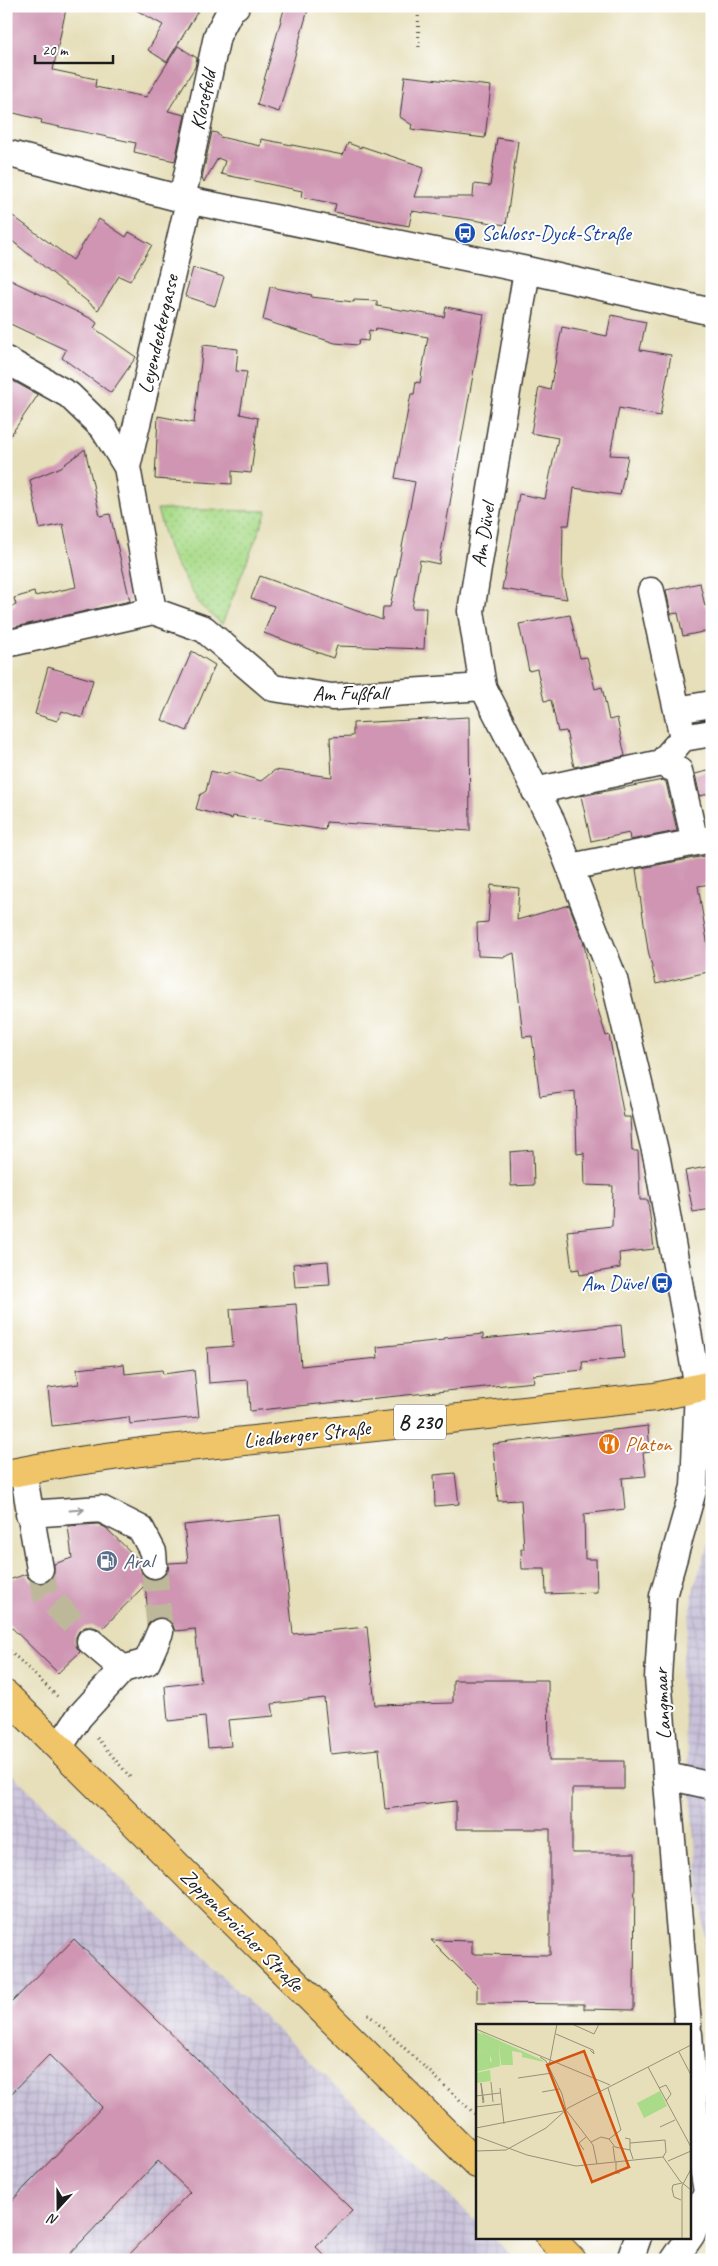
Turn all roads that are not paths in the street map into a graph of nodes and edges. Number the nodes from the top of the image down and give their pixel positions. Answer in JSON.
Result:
{"nodes":[{"id":1,"x":236,"y":6,"type":"edge"},
{"id":2,"x":6,"y":152,"type":"edge"},
{"id":3,"x":186,"y":200,"type":"junction"},
{"id":4,"x":527,"y":270,"type":"junction"},
{"id":5,"x":712,"y":312,"type":"edge"},
{"id":6,"x":6,"y":360,"type":"edge"},
{"id":7,"x":127,"y":468,"type":"junction"},
{"id":8,"x":651,"y":591,"type":"dead end"},
{"id":9,"x":153,"y":610,"type":"junction"},
{"id":10,"x":6,"y":644,"type":"edge"},
{"id":11,"x":483,"y":687,"type":"junction"},
{"id":12,"x":712,"y":704,"type":"edge"},
{"id":13,"x":677,"y":710,"type":"junction"},
{"id":14,"x":712,"y":733,"type":"edge"},
{"id":15,"x":684,"y":738,"type":"junction"},
{"id":16,"x":661,"y":763,"type":"junction"},
{"id":17,"x":534,"y":791,"type":"junction"},
{"id":18,"x":703,"y":840,"type":"edge"},
{"id":19,"x":570,"y":867,"type":"junction"},
{"id":20,"x":705,"y":1386,"type":"edge"},
{"id":21,"x":15,"y":1472,"type":"edge"},
{"id":22,"x":29,"y":1514,"type":"junction"},
{"id":23,"x":154,"y":1565,"type":"tunnel mouth"},
{"id":24,"x":40,"y":1569,"type":"tunnel mouth"},
{"id":25,"x":160,"y":1632,"type":"tunnel mouth"},
{"id":26,"x":90,"y":1641,"type":"tunnel mouth"},
{"id":27,"x":123,"y":1669,"type":"junction"},
{"id":28,"x":6,"y":1695,"type":"edge"},
{"id":29,"x":60,"y":1746,"type":"junction"},
{"id":30,"x":667,"y":1776,"type":"junction"},
{"id":31,"x":712,"y":1786,"type":"edge"},
{"id":32,"x":688,"y":2024,"type":"edge"},
{"id":33,"x":690,"y":2038,"type":"edge"},
{"id":34,"x":703,"y":2092,"type":"edge"},
{"id":35,"x":692,"y":2128,"type":"edge"},
{"id":36,"x":476,"y":2163,"type":"edge"},
{"id":37,"x":708,"y":2190,"type":"junction"},
{"id":38,"x":712,"y":2222,"type":"edge"},
{"id":39,"x":690,"y":2237,"type":"edge"},
{"id":40,"x":551,"y":2238,"type":"edge"},
{"id":41,"x":638,"y":2238,"type":"edge"},
{"id":42,"x":689,"y":2238,"type":"edge"},
{"id":43,"x":572,"y":2260,"type":"edge"},
{"id":44,"x":630,"y":2260,"type":"edge"},
{"id":45,"x":674,"y":2260,"type":"edge"}],
"edges":[{"from":1,"to":3,"type":"street","name":"Klosefeld"},
{"from":2,"to":3,"type":"street"},
{"from":3,"to":4,"type":"street"},
{"from":3,"to":7,"type":"street","name":"Leyendeckergasse"},
{"from":4,"to":5,"type":"street"},
{"from":4,"to":11,"type":"street","name":"Am Düvel"},
{"from":6,"to":7,"type":"street"},
{"from":7,"to":9,"type":"street"},
{"from":8,"to":13,"type":"street"},
{"from":9,"to":10,"type":"street"},
{"from":9,"to":11,"type":"street","name":"Am Fußfall"},
{"from":11,"to":17,"type":"street","name":"Am Düvel"},
{"from":12,"to":13,"type":"street"},
{"from":13,"to":15,"type":"street"},
{"from":14,"to":15,"type":"street"},
{"from":15,"to":16,"type":"street"},
{"from":16,"to":17,"type":"street"},
{"from":16,"to":18,"type":"street"},
{"from":17,"to":19,"type":"street","name":"Am Düvel"},
{"from":18,"to":19,"type":"street"},
{"from":19,"to":20,"type":"street","name":"Am Düvel"},
{"from":20,"to":21,"type":"main road","name":"Liedberger Straße","number":"B 230"},
{"from":20,"to":30,"type":"street","name":"Langmaar"},
{"from":21,"to":22,"type":"street"},
{"from":22,"to":23,"type":"street","one_way":true},
{"from":22,"to":24,"type":"street"},
{"from":25,"to":27,"type":"street"},
{"from":26,"to":27,"type":"street"},
{"from":27,"to":29,"type":"street"},
{"from":28,"to":29,"type":"main road","name":"Zoppenbroicher Straße"},
{"from":29,"to":36,"type":"main road","name":"Zoppenbroicher Straße"},
{"from":30,"to":31,"type":"street"},
{"from":30,"to":32,"type":"street","name":"Langmaar"},
{"from":33,"to":34,"type":"street"},
{"from":34,"to":35,"type":"street"},
{"from":35,"to":37,"type":"street"},
{"from":37,"to":38,"type":"street"},
{"from":37,"to":39,"type":"street"},
{"from":40,"to":43,"type":"main road"},
{"from":41,"to":44,"type":"street"},
{"from":42,"to":45,"type":"street"}]}
